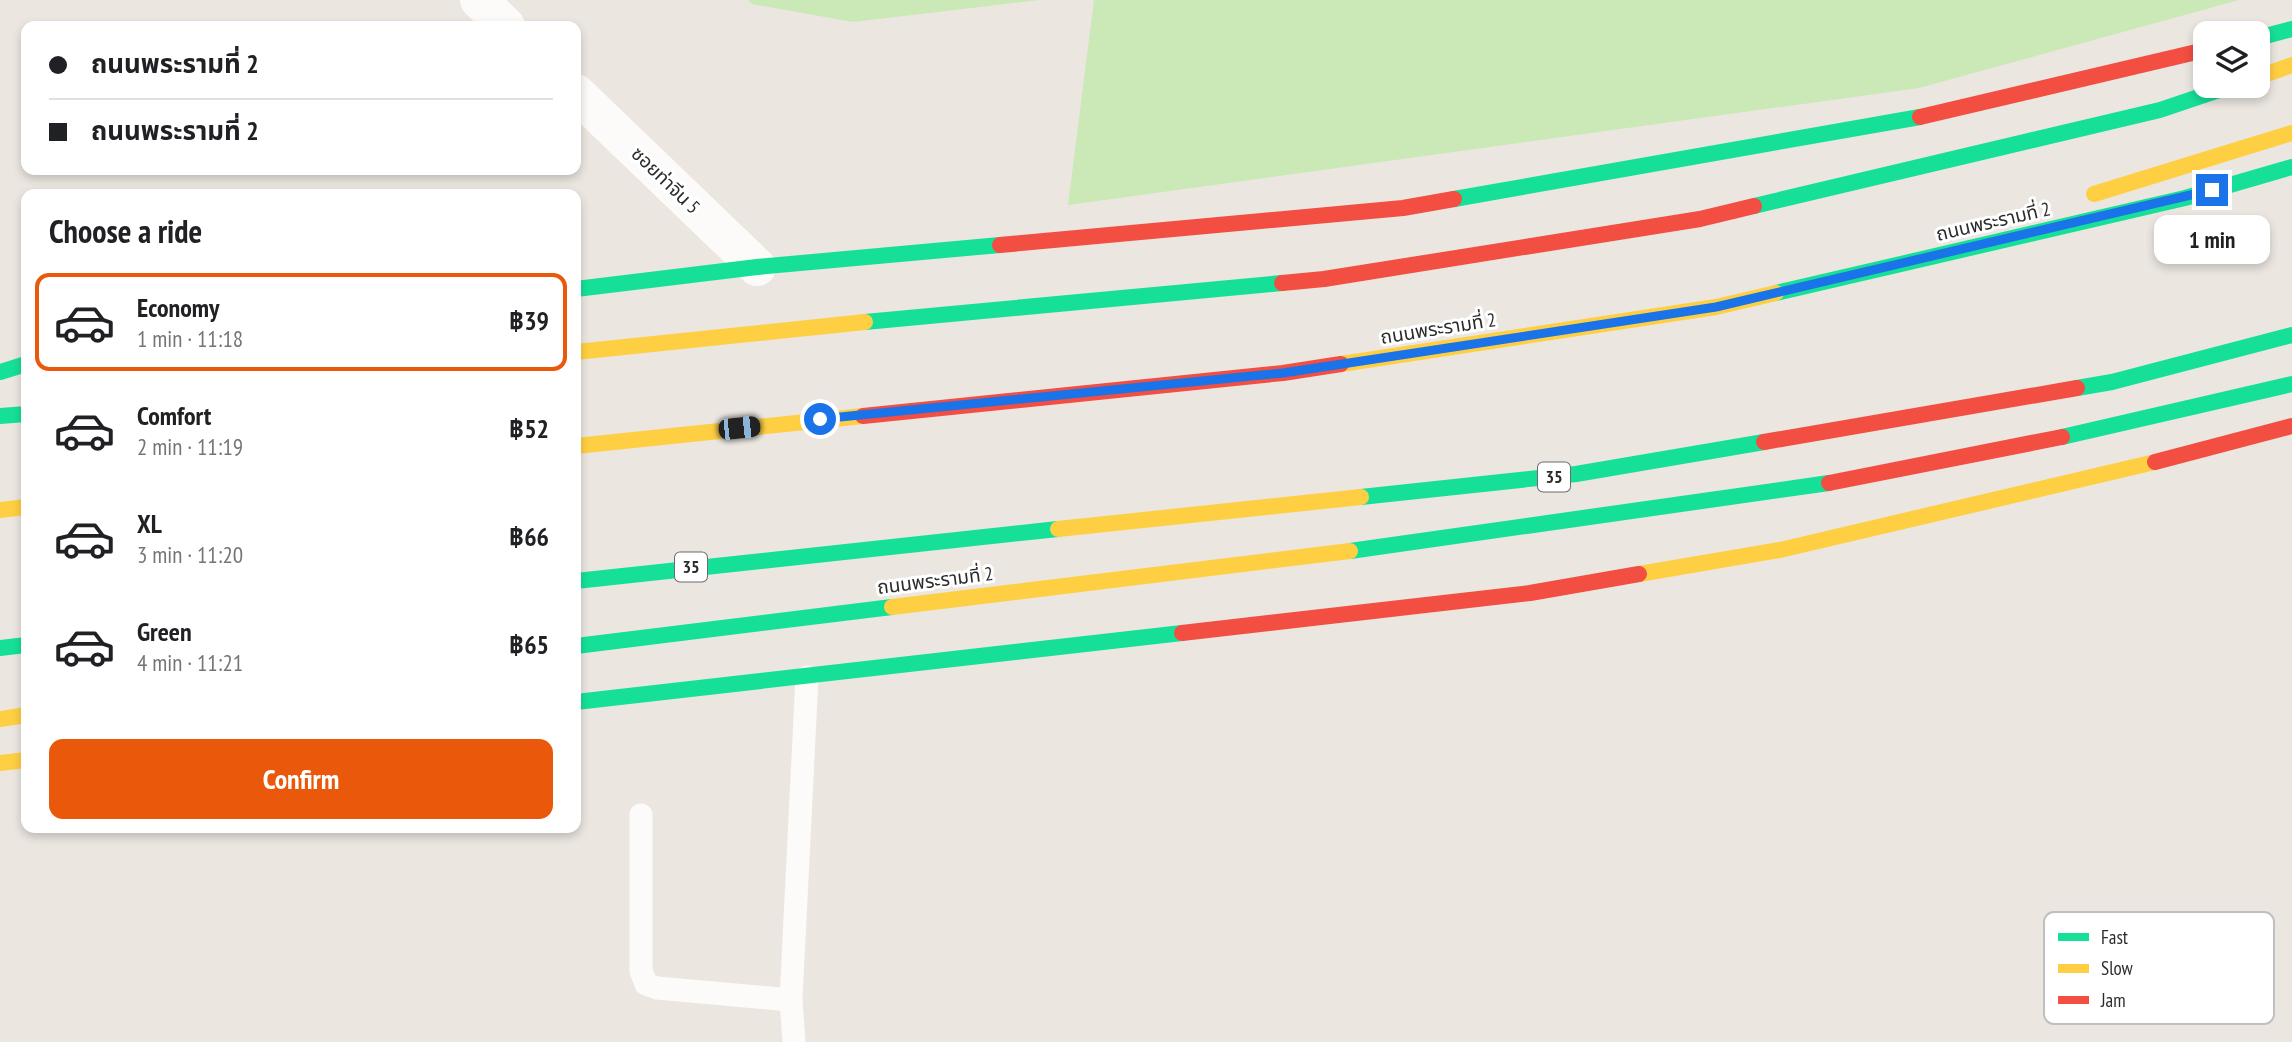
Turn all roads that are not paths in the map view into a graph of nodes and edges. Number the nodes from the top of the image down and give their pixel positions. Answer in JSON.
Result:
{"nodes":[{"id":1,"x":479,"y":0,"type":"edge"},
{"id":2,"x":501,"y":21,"type":"edge"},
{"id":3,"x":2292,"y":29,"type":"edge"},
{"id":4,"x":2270,"y":35,"type":"edge"},
{"id":5,"x":2193,"y":53,"type":"edge"},
{"id":6,"x":2292,"y":65,"type":"edge"},
{"id":7,"x":2270,"y":72,"type":"edge"},
{"id":8,"x":581,"y":98,"type":"edge"},
{"id":9,"x":2196,"y":98,"type":"edge"},
{"id":10,"x":2292,"y":133,"type":"edge"},
{"id":11,"x":2292,"y":167,"type":"edge"},
{"id":12,"x":2076,"y":200,"type":"dead end"},
{"id":13,"x":1983,"y":228,"type":"dead end"},
{"id":14,"x":757,"y":267,"type":"junction"},
{"id":15,"x":581,"y":288,"type":"edge"},
{"id":16,"x":1716,"y":307,"type":"junction"},
{"id":17,"x":2292,"y":335,"type":"edge"},
{"id":18,"x":581,"y":351,"type":"edge"},
{"id":19,"x":21,"y":365,"type":"edge"},
{"id":20,"x":0,"y":372,"type":"edge"},
{"id":21,"x":2292,"y":384,"type":"edge"},
{"id":22,"x":21,"y":414,"type":"edge"},
{"id":23,"x":0,"y":416,"type":"edge"},
{"id":24,"x":2292,"y":426,"type":"edge"},
{"id":25,"x":581,"y":445,"type":"edge"},
{"id":26,"x":21,"y":508,"type":"edge"},
{"id":27,"x":0,"y":510,"type":"edge"},
{"id":28,"x":581,"y":580,"type":"edge"},
{"id":29,"x":581,"y":645,"type":"edge"},
{"id":30,"x":21,"y":646,"type":"edge"},
{"id":31,"x":0,"y":648,"type":"edge"},
{"id":32,"x":807,"y":677,"type":"junction"},
{"id":33,"x":581,"y":701,"type":"edge"},
{"id":34,"x":21,"y":717,"type":"edge"},
{"id":35,"x":0,"y":719,"type":"edge"},
{"id":36,"x":21,"y":761,"type":"edge"},
{"id":37,"x":0,"y":763,"type":"edge"},
{"id":38,"x":641,"y":815,"type":"dead end"},
{"id":39,"x":791,"y":1000,"type":"junction"},
{"id":40,"x":793,"y":1042,"type":"edge"}],
"edges":[{"from":1,"to":2,"type":"street"},
{"from":3,"to":4,"type":"main road"},
{"from":5,"to":14,"type":"main road"},
{"from":6,"to":7,"type":"main road"},
{"from":8,"to":14,"type":"street","name":"ซอยท่าจีน 5"},
{"from":9,"to":18,"type":"main road"},
{"from":10,"to":12,"type":"main road"},
{"from":11,"to":16,"type":"main road","name":"ถนนพระรามที่ 2"},
{"from":13,"to":16,"type":"main road"},
{"from":14,"to":15,"type":"main road"},
{"from":16,"to":25,"type":"main road","name":"ถนนพระรามที่ 2"},
{"from":17,"to":28,"type":"main road","name":"ถนนพระรามที่ 2","number":"35"},
{"from":19,"to":20,"type":"main road"},
{"from":21,"to":29,"type":"main road","name":"ถนนพระรามที่ 2"},
{"from":22,"to":23,"type":"main road"},
{"from":24,"to":32,"type":"main road"},
{"from":26,"to":27,"type":"main road"},
{"from":30,"to":31,"type":"main road"},
{"from":32,"to":33,"type":"main road"},
{"from":32,"to":39,"type":"lane"},
{"from":34,"to":35,"type":"main road"},
{"from":36,"to":37,"type":"main road"},
{"from":38,"to":39,"type":"lane"},
{"from":39,"to":40,"type":"lane"}]}
